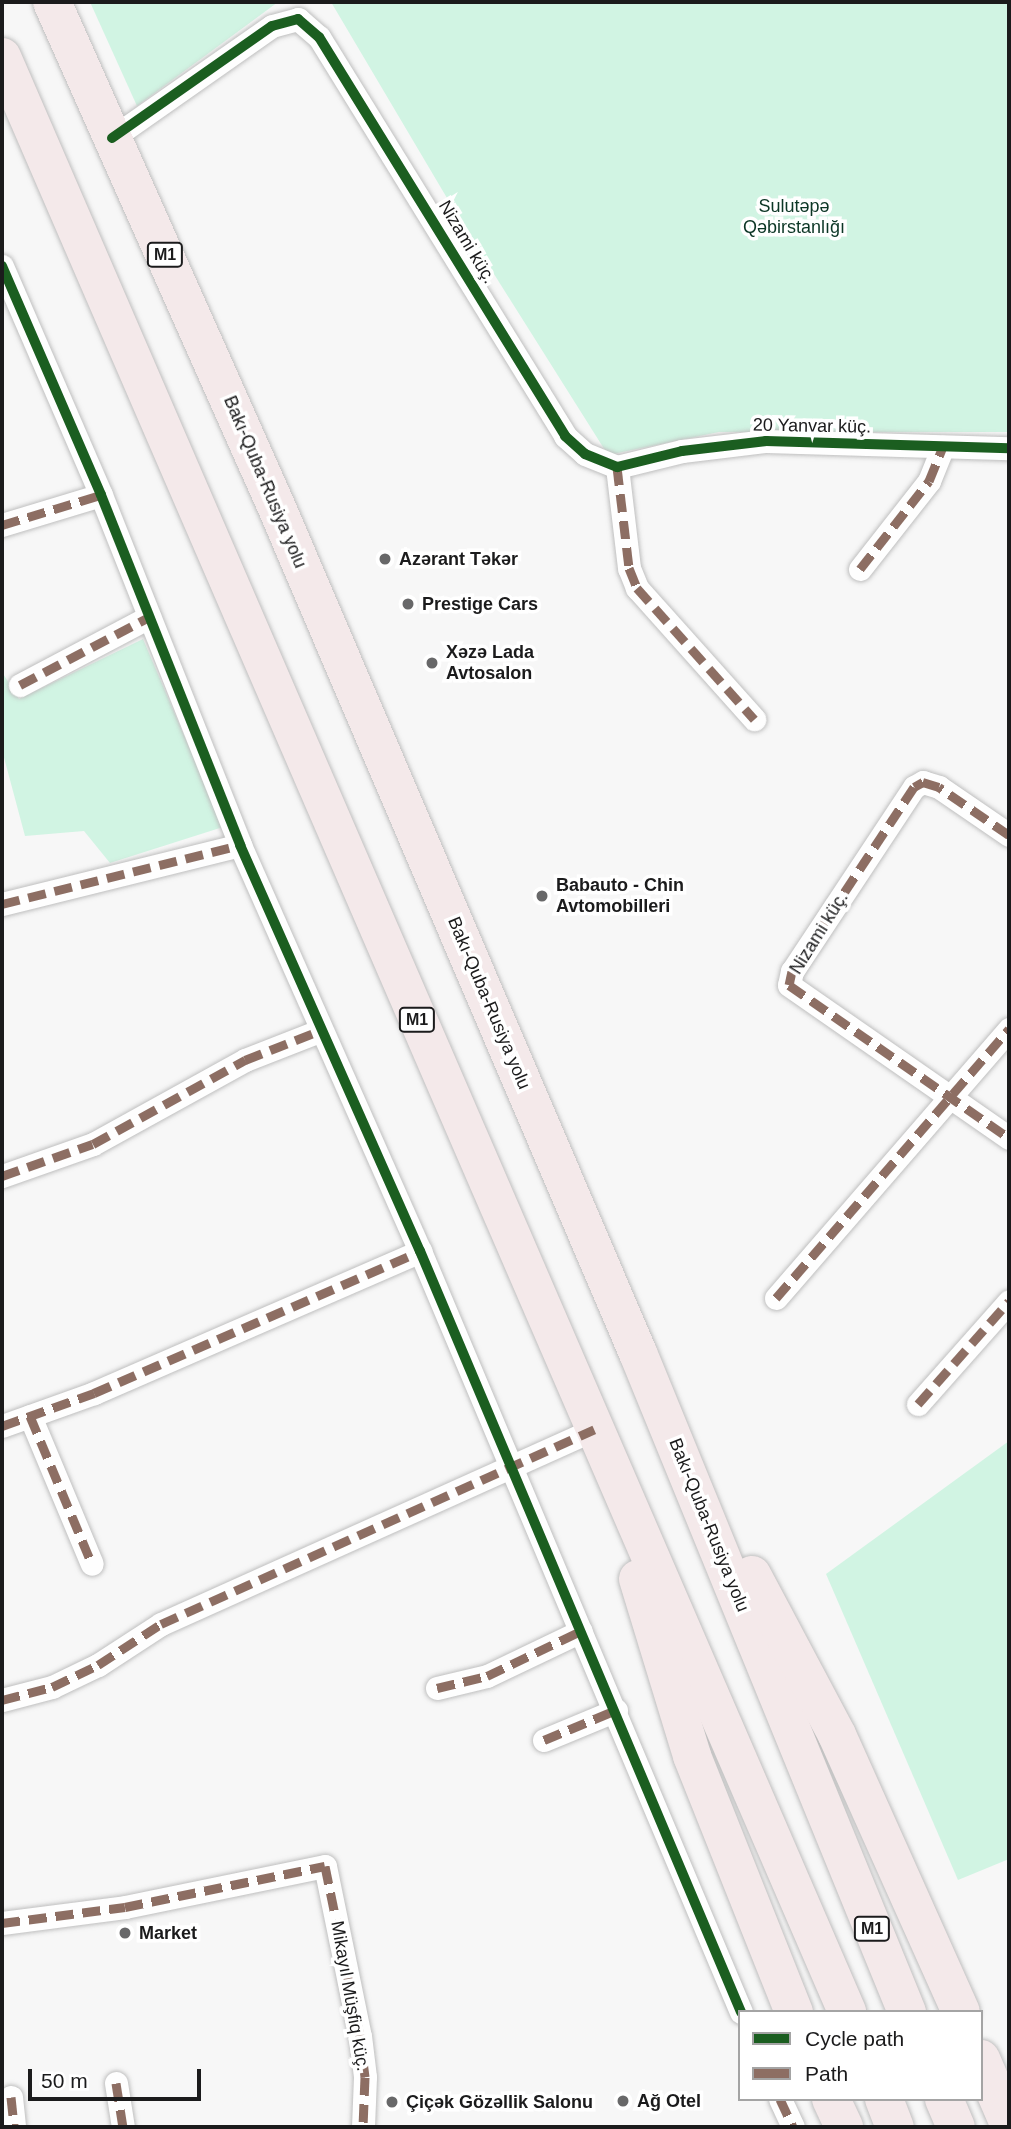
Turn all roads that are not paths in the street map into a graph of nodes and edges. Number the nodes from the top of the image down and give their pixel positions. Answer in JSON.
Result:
{"nodes":[{"id":1,"x":52,"y":2,"type":"edge"},
{"id":2,"x":2,"y":57,"type":"edge"},
{"id":3,"x":112,"y":138,"type":"junction"},
{"id":4,"x":3,"y":274,"type":"edge"},
{"id":5,"x":943,"y":447,"type":"junction"},
{"id":6,"x":1009,"y":448,"type":"edge"},
{"id":7,"x":617,"y":467,"type":"junction"},
{"id":8,"x":101,"y":495,"type":"junction"},
{"id":9,"x":2,"y":525,"type":"edge"},
{"id":10,"x":860,"y":569,"type":"dead end"},
{"id":11,"x":149,"y":617,"type":"junction"},
{"id":12,"x":20,"y":685,"type":"dead end"},
{"id":13,"x":754,"y":719,"type":"dead end"},
{"id":14,"x":1009,"y":835,"type":"edge"},
{"id":15,"x":240,"y":845,"type":"junction"},
{"id":16,"x":2,"y":904,"type":"edge"},
{"id":17,"x":1009,"y":1029,"type":"edge"},
{"id":18,"x":319,"y":1031,"type":"junction"},
{"id":19,"x":952,"y":1097,"type":"junction"},
{"id":20,"x":1009,"y":1138,"type":"edge"},
{"id":21,"x":2,"y":1176,"type":"edge"},
{"id":22,"x":420,"y":1251,"type":"junction"},
{"id":23,"x":776,"y":1298,"type":"dead end"},
{"id":24,"x":1009,"y":1301,"type":"edge"},
{"id":25,"x":660,"y":1403,"type":"junction"},
{"id":26,"x":918,"y":1404,"type":"dead end"},
{"id":27,"x":30,"y":1416,"type":"junction"},
{"id":28,"x":2,"y":1426,"type":"edge"},
{"id":29,"x":594,"y":1429,"type":"junction"},
{"id":30,"x":511,"y":1466,"type":"junction"},
{"id":31,"x":92,"y":1564,"type":"dead end"},
{"id":32,"x":582,"y":1631,"type":"junction"},
{"id":33,"x":437,"y":1688,"type":"dead end"},
{"id":34,"x":2,"y":1700,"type":"edge"},
{"id":35,"x":616,"y":1710,"type":"junction"},
{"id":36,"x":544,"y":1740,"type":"dead end"},
{"id":37,"x":2,"y":1923,"type":"edge"},
{"id":38,"x":740,"y":2010,"type":"edge"},
{"id":39,"x":793,"y":2010,"type":"edge"},
{"id":40,"x":846,"y":2010,"type":"edge"},
{"id":41,"x":906,"y":2010,"type":"edge"},
{"id":42,"x":960,"y":2010,"type":"edge"},
{"id":43,"x":983,"y":2064,"type":"edge"},
{"id":44,"x":116,"y":2083,"type":"dead end"},
{"id":45,"x":11,"y":2097,"type":"dead end"},
{"id":46,"x":781,"y":2101,"type":"edge"},
{"id":47,"x":832,"y":2101,"type":"edge"},
{"id":48,"x":885,"y":2101,"type":"edge"},
{"id":49,"x":945,"y":2101,"type":"edge"},
{"id":50,"x":1009,"y":2124,"type":"edge"},
{"id":51,"x":14,"y":2127,"type":"edge"},
{"id":52,"x":123,"y":2127,"type":"edge"},
{"id":53,"x":363,"y":2127,"type":"edge"},
{"id":54,"x":793,"y":2127,"type":"edge"},
{"id":55,"x":844,"y":2127,"type":"edge"},
{"id":56,"x":895,"y":2127,"type":"edge"},
{"id":57,"x":956,"y":2127,"type":"edge"}],
"edges":[{"from":1,"to":3,"type":"highway","name":"Bakı-Quba-Rusiya yolu","number":"M1"},
{"from":2,"to":29,"type":"highway","number":"M1"},
{"from":3,"to":7,"type":"street","name":"Nizami küç."},
{"from":3,"to":25,"type":"highway","name":"Bakı-Quba-Rusiya yolu","number":"M1"},
{"from":4,"to":8,"type":"street"},
{"from":5,"to":6,"type":"street","name":"20 Yanvar küç."},
{"from":5,"to":7,"type":"street","name":"20 Yanvar küç."},
{"from":5,"to":10,"type":"street"},
{"from":7,"to":13,"type":"street"},
{"from":8,"to":9,"type":"street"},
{"from":8,"to":11,"type":"street"},
{"from":11,"to":12,"type":"street"},
{"from":11,"to":15,"type":"street"},
{"from":14,"to":19,"type":"street","name":"Nizami küç."},
{"from":15,"to":16,"type":"street"},
{"from":15,"to":18,"type":"street"},
{"from":17,"to":19,"type":"street"},
{"from":18,"to":21,"type":"street"},
{"from":18,"to":22,"type":"street"},
{"from":19,"to":20,"type":"street","name":"Nizami küç."},
{"from":19,"to":23,"type":"street"},
{"from":22,"to":27,"type":"street"},
{"from":22,"to":30,"type":"street"},
{"from":24,"to":26,"type":"street"},
{"from":25,"to":41,"type":"highway","name":"Bakı-Quba-Rusiya yolu","number":"M1"},
{"from":25,"to":42,"type":"highway"},
{"from":27,"to":28,"type":"street"},
{"from":27,"to":31,"type":"street"},
{"from":29,"to":30,"type":"street"},
{"from":29,"to":39,"type":"highway"},
{"from":29,"to":40,"type":"highway","number":"M1"},
{"from":30,"to":32,"type":"street"},
{"from":30,"to":34,"type":"street"},
{"from":32,"to":33,"type":"street"},
{"from":32,"to":35,"type":"street"},
{"from":35,"to":36,"type":"street"},
{"from":35,"to":38,"type":"street"},
{"from":37,"to":53,"type":"street","name":"Mikayıl Müşfiq küç."},
{"from":43,"to":50,"type":"highway"},
{"from":44,"to":52,"type":"street"},
{"from":45,"to":51,"type":"street"},
{"from":46,"to":54,"type":"street"},
{"from":47,"to":55,"type":"highway"},
{"from":48,"to":56,"type":"highway"},
{"from":49,"to":57,"type":"highway"}]}
